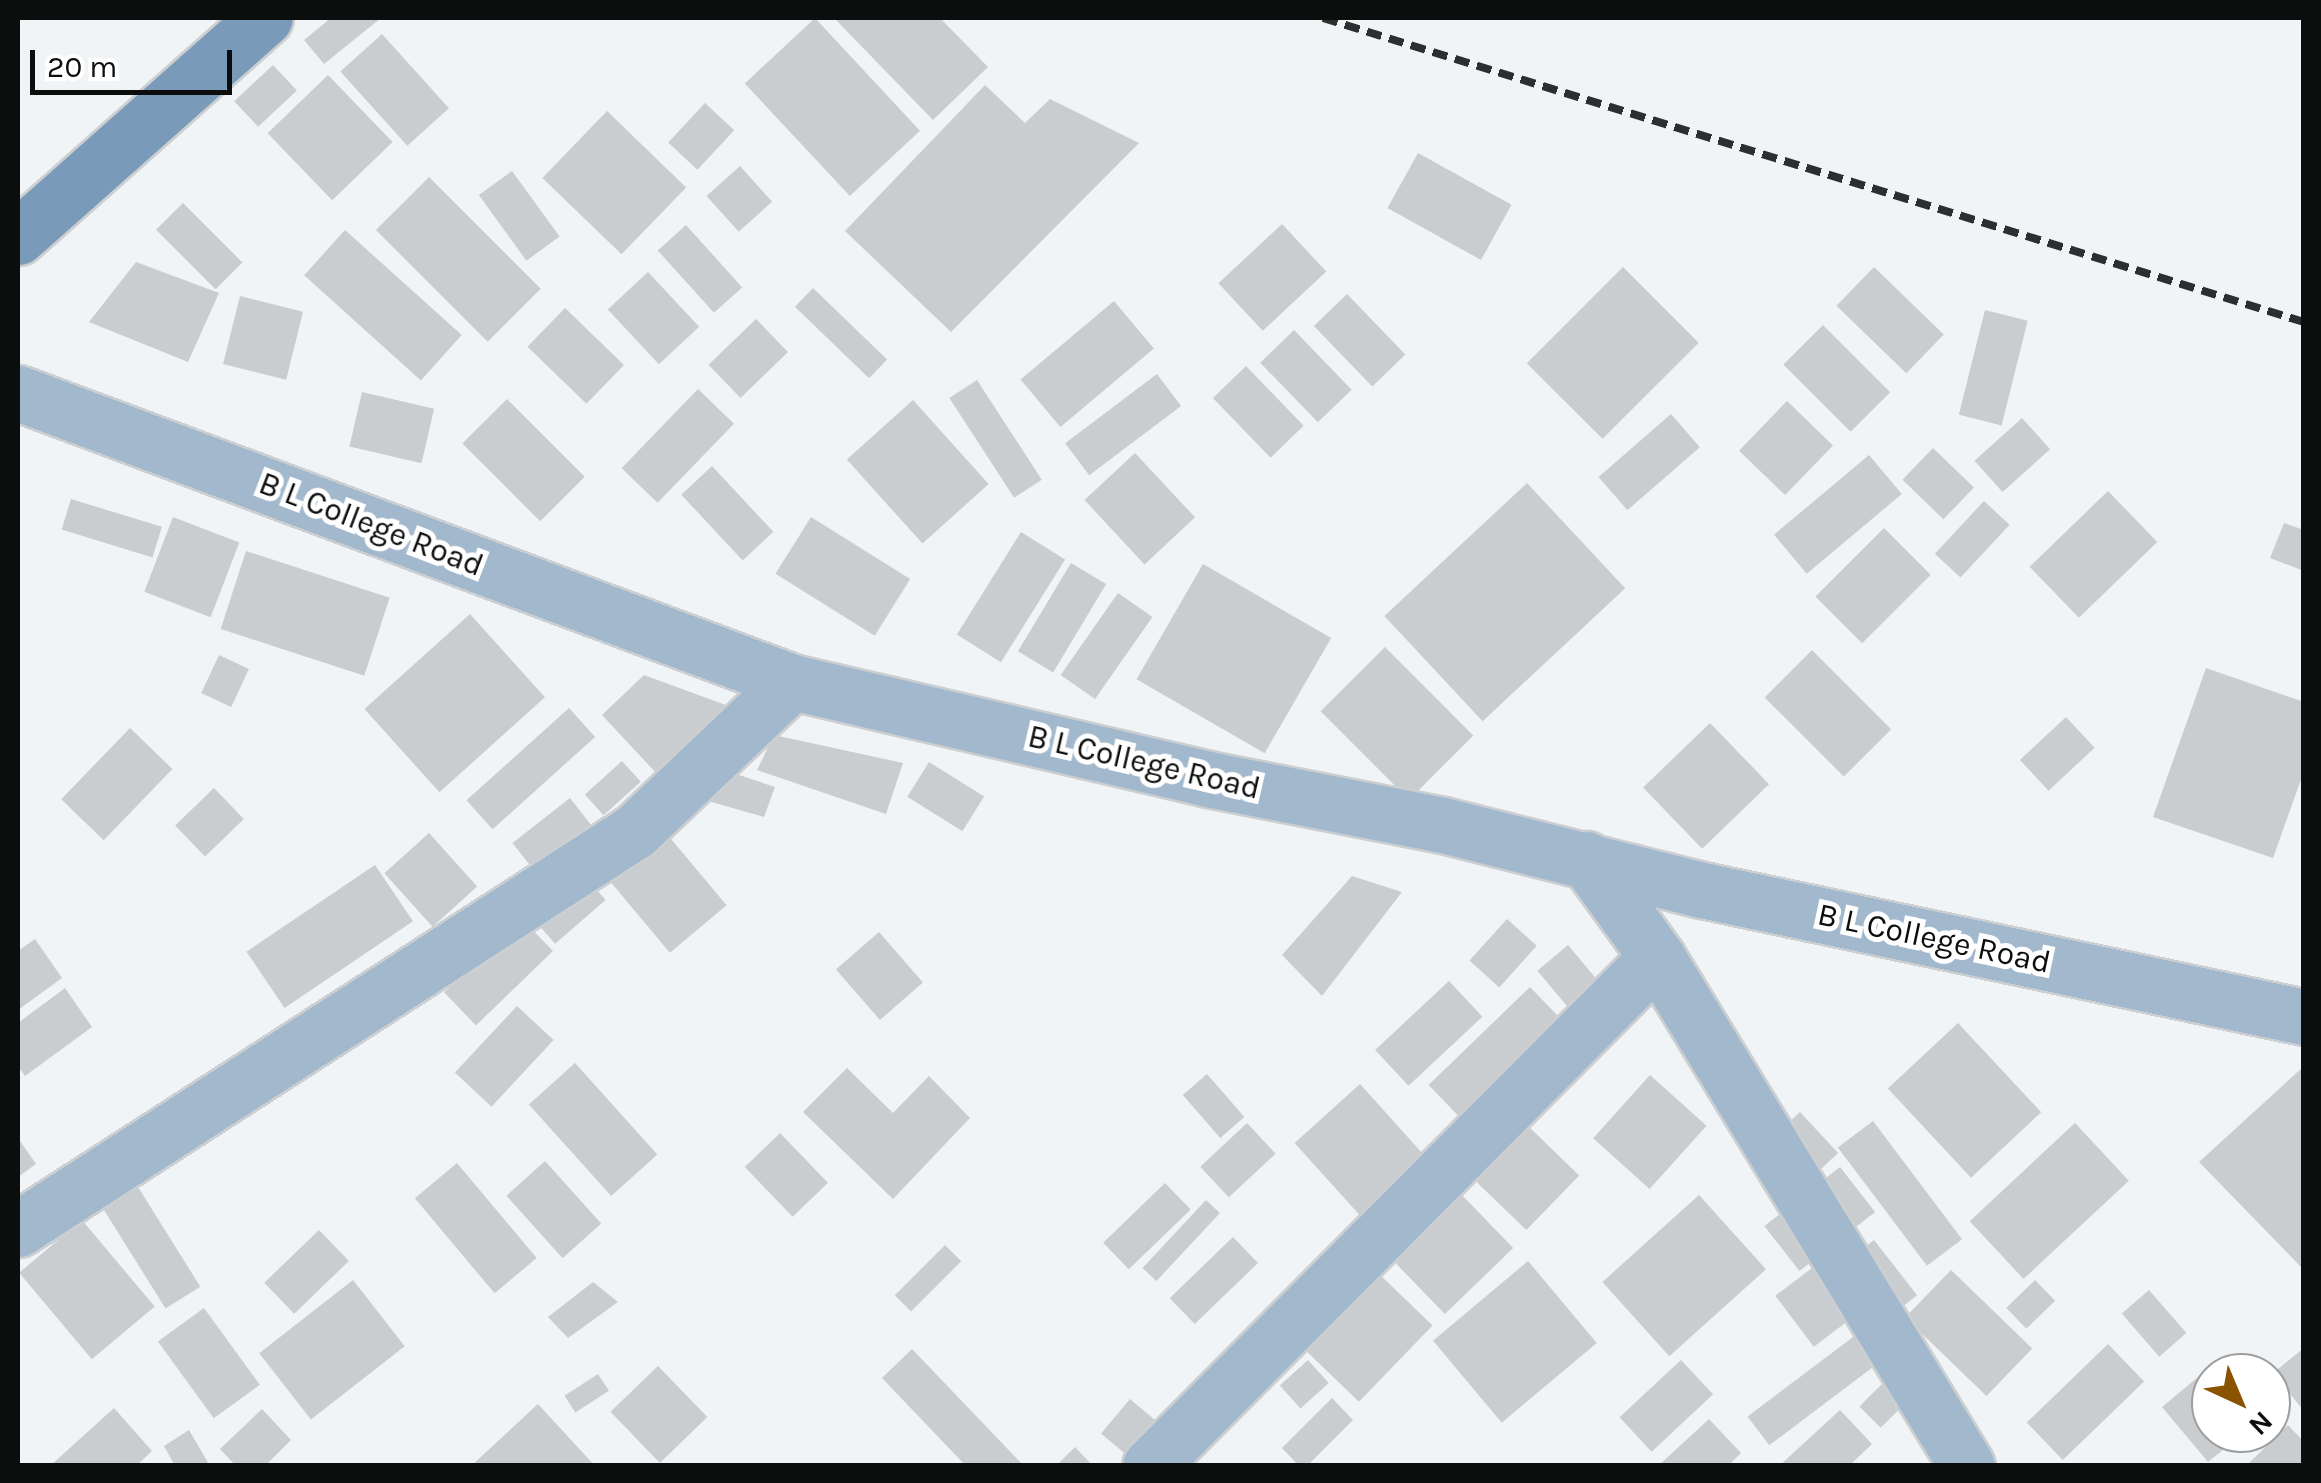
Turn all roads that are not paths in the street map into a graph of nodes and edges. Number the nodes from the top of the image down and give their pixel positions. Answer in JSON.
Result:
{"nodes":[{"id":1,"x":265,"y":18,"type":"edge"},
{"id":2,"x":18,"y":236,"type":"edge"},
{"id":3,"x":18,"y":393,"type":"edge"},
{"id":4,"x":792,"y":682,"type":"junction"},
{"id":5,"x":1586,"y":859,"type":"junction"},
{"id":6,"x":1656,"y":958,"type":"junction"},
{"id":7,"x":2304,"y":1017,"type":"edge"},
{"id":8,"x":18,"y":1229,"type":"edge"},
{"id":9,"x":1150,"y":1466,"type":"edge"},
{"id":10,"x":1967,"y":1466,"type":"edge"}],
"edges":[{"from":1,"to":2,"type":"main road"},
{"from":3,"to":4,"type":"street","name":"B L College Road"},
{"from":4,"to":5,"type":"street","name":"B L College Road"},
{"from":4,"to":8,"type":"street"},
{"from":5,"to":6,"type":"street"},
{"from":5,"to":7,"type":"street","name":"B L College Road"},
{"from":6,"to":9,"type":"street"},
{"from":6,"to":10,"type":"street"}]}
